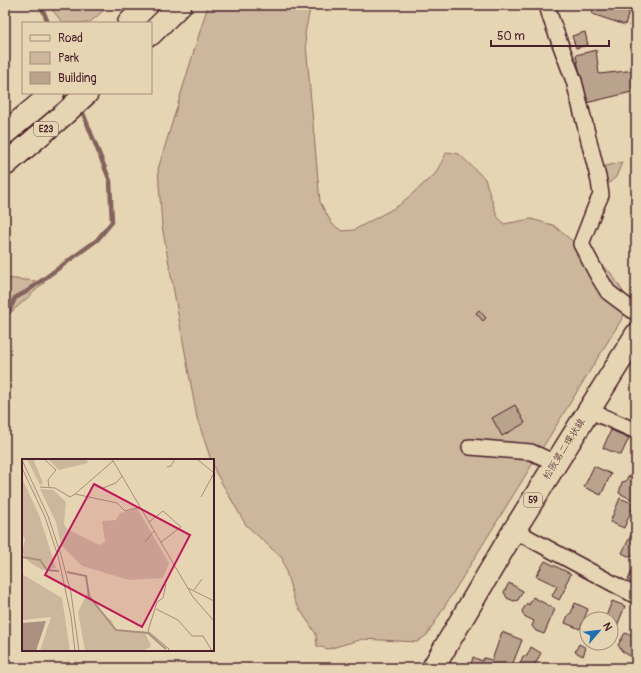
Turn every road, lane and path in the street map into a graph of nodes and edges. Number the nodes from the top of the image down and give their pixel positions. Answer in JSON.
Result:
{"nodes":[{"id":1,"x":147,"y":5,"type":"edge"},
{"id":2,"x":180,"y":5,"type":"edge"},
{"id":3,"x":548,"y":5,"type":"edge"},
{"id":4,"x":130,"y":22,"type":"edge"},
{"id":5,"x":152,"y":33,"type":"edge"},
{"id":6,"x":52,"y":94,"type":"edge"},
{"id":7,"x":86,"y":94,"type":"edge"},
{"id":8,"x":5,"y":133,"type":"edge"},
{"id":9,"x":5,"y":165,"type":"edge"},
{"id":10,"x":636,"y":312,"type":"edge"},
{"id":11,"x":636,"y":335,"type":"edge"},
{"id":12,"x":588,"y":410,"type":"junction"},
{"id":13,"x":636,"y":431,"type":"edge"},
{"id":14,"x":470,"y":447,"type":"dead end"},
{"id":15,"x":556,"y":463,"type":"junction"},
{"id":16,"x":514,"y":532,"type":"junction"},
{"id":17,"x":636,"y":596,"type":"edge"},
{"id":18,"x":433,"y":668,"type":"edge"}],
"edges":[{"from":1,"to":4,"type":"main road"},
{"from":2,"to":5,"type":"main road"},
{"from":3,"to":10,"type":"street"},
{"from":6,"to":8,"type":"main road","number":"E23"},
{"from":7,"to":9,"type":"main road","number":"E23"},
{"from":11,"to":12,"type":"main road","name":"松阪第二環状線","number":"59"},
{"from":12,"to":13,"type":"street"},
{"from":12,"to":15,"type":"main road","name":"松阪第二環状線","number":"59"},
{"from":14,"to":15,"type":"street"},
{"from":15,"to":16,"type":"main road","name":"松阪第二環状線","number":"59"},
{"from":16,"to":17,"type":"street"},
{"from":16,"to":18,"type":"main road","name":"松阪第二環状線","number":"59"}]}
